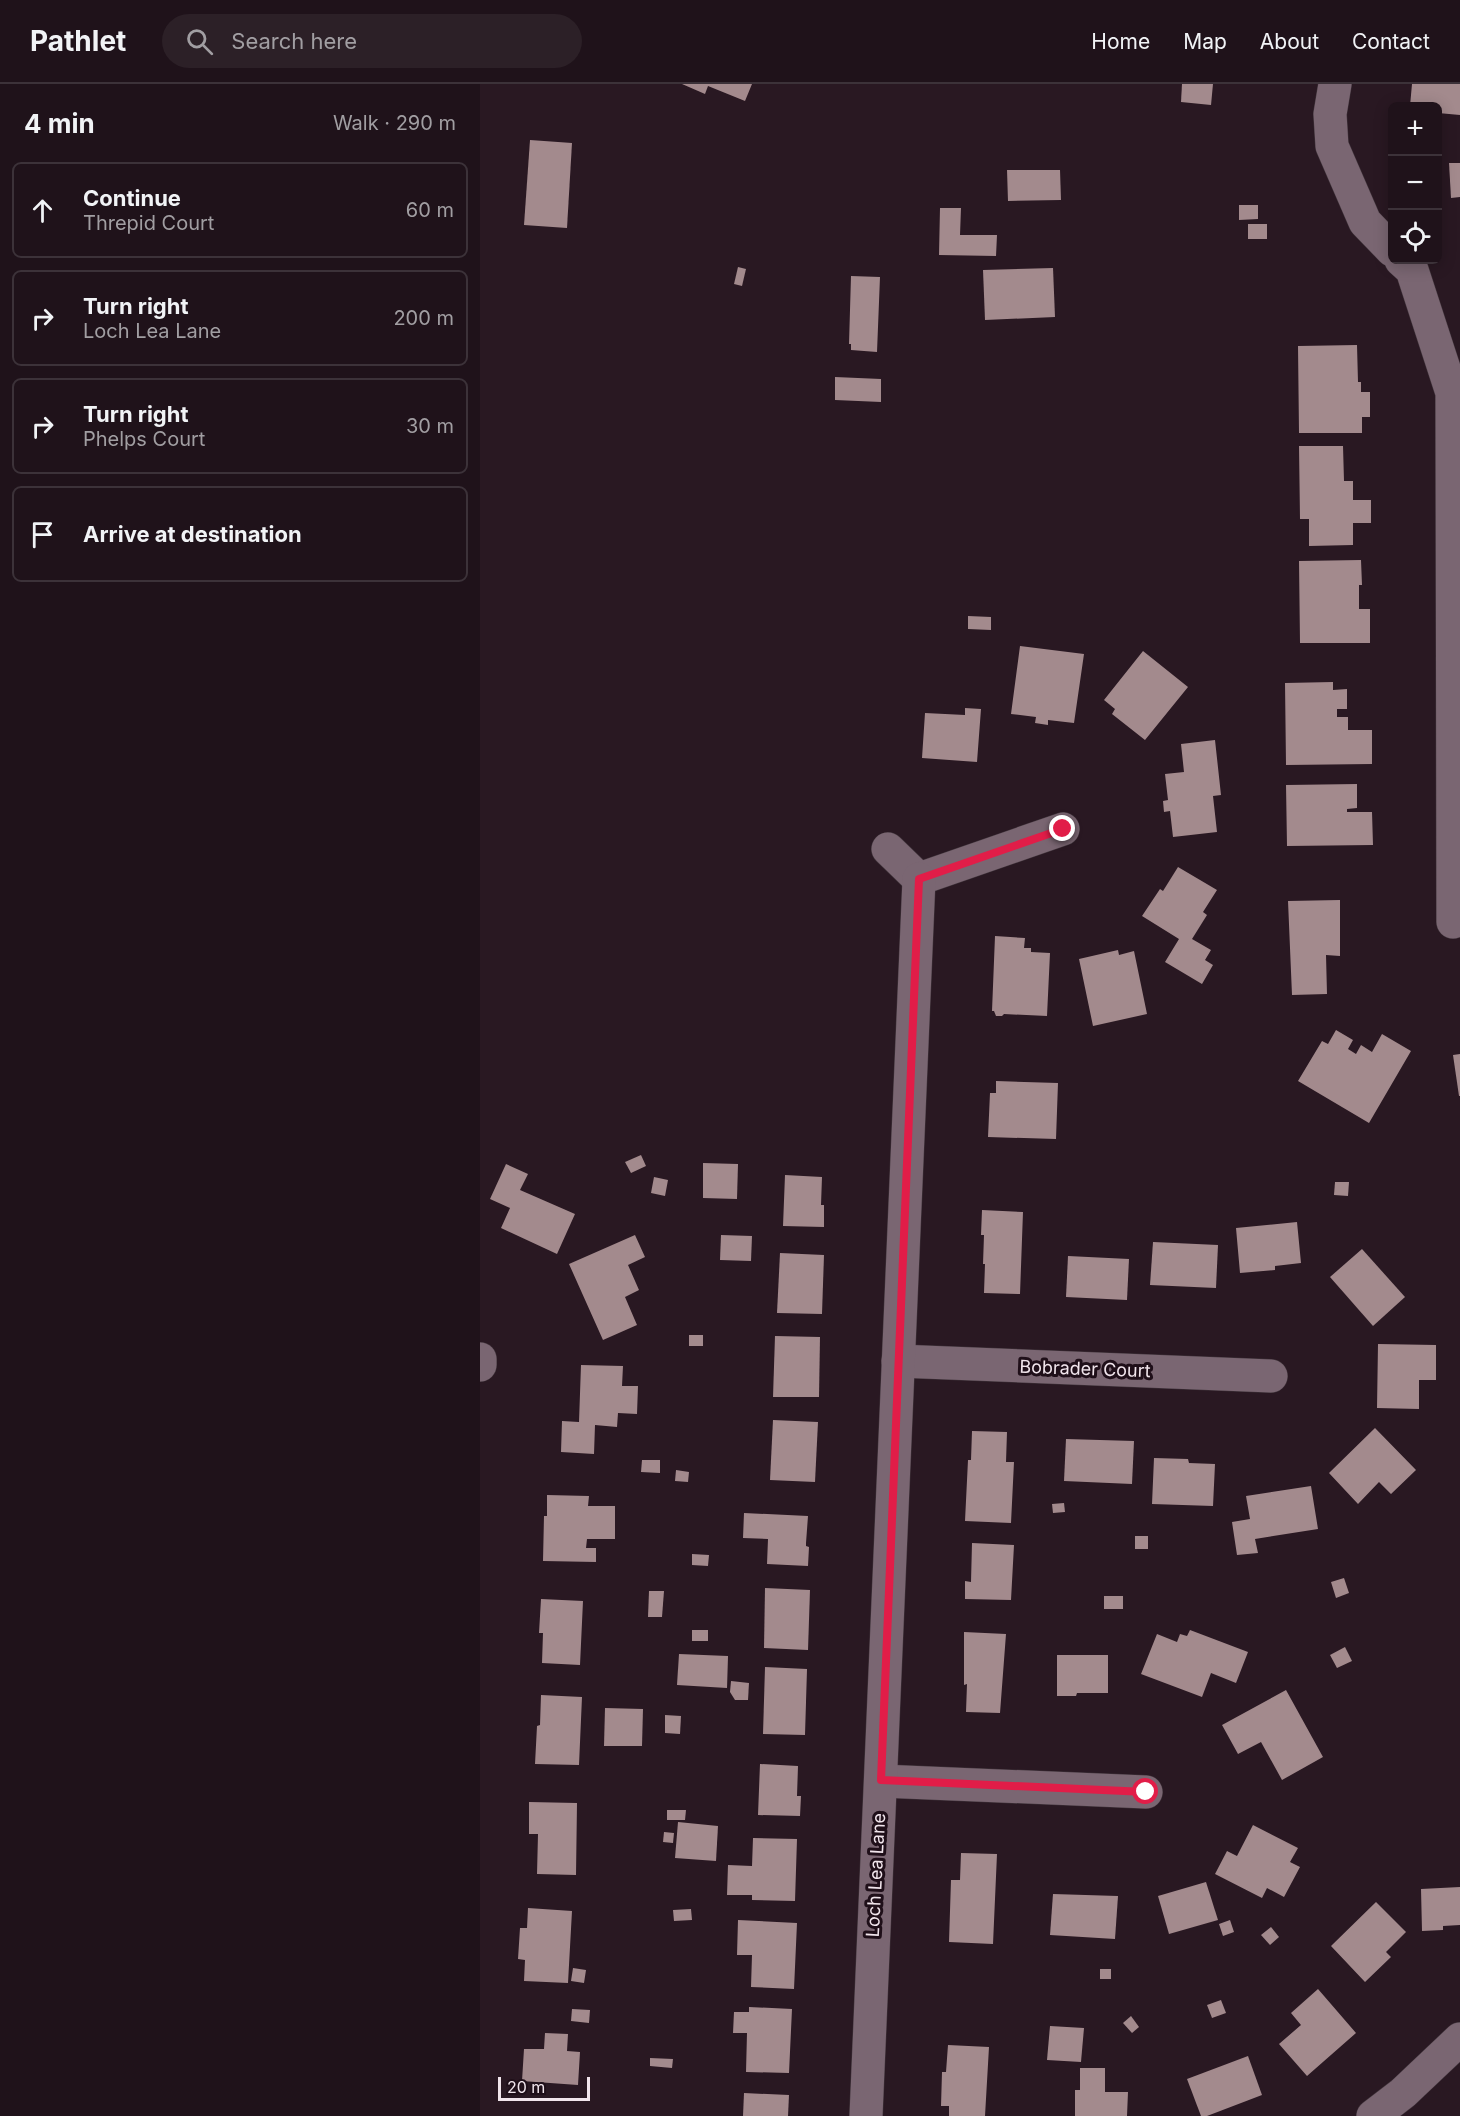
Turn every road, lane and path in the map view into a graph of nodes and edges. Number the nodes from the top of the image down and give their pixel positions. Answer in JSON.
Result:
{"nodes":[{"id":1,"x":1335,"y":84,"type":"edge"},
{"id":2,"x":1388,"y":246,"type":"edge"},
{"id":3,"x":1405,"y":264,"type":"edge"},
{"id":4,"x":1063,"y":829,"type":"dead end"},
{"id":5,"x":888,"y":849,"type":"dead end"},
{"id":6,"x":919,"y":879,"type":"junction"},
{"id":7,"x":1453,"y":922,"type":"dead end"},
{"id":8,"x":480,"y":1359,"type":"edge"},
{"id":9,"x":898,"y":1361,"type":"junction"},
{"id":10,"x":480,"y":1365,"type":"edge"},
{"id":11,"x":1271,"y":1376,"type":"dead end"},
{"id":12,"x":881,"y":1780,"type":"junction"},
{"id":13,"x":1146,"y":1792,"type":"dead end"},
{"id":14,"x":1460,"y":2039,"type":"edge"},
{"id":15,"x":866,"y":2116,"type":"edge"},
{"id":16,"x":1373,"y":2116,"type":"edge"}],
"edges":[{"from":1,"to":2,"type":"street"},
{"from":3,"to":7,"type":"street"},
{"from":4,"to":6,"type":"street"},
{"from":5,"to":6,"type":"street"},
{"from":6,"to":9,"type":"street","name":"Loch Lea Lane"},
{"from":8,"to":10,"type":"street"},
{"from":9,"to":11,"type":"street","name":"Bobrader Court"},
{"from":9,"to":12,"type":"street","name":"Loch Lea Lane"},
{"from":12,"to":13,"type":"street"},
{"from":12,"to":15,"type":"street","name":"Loch Lea Lane"},
{"from":14,"to":16,"type":"street"}]}
